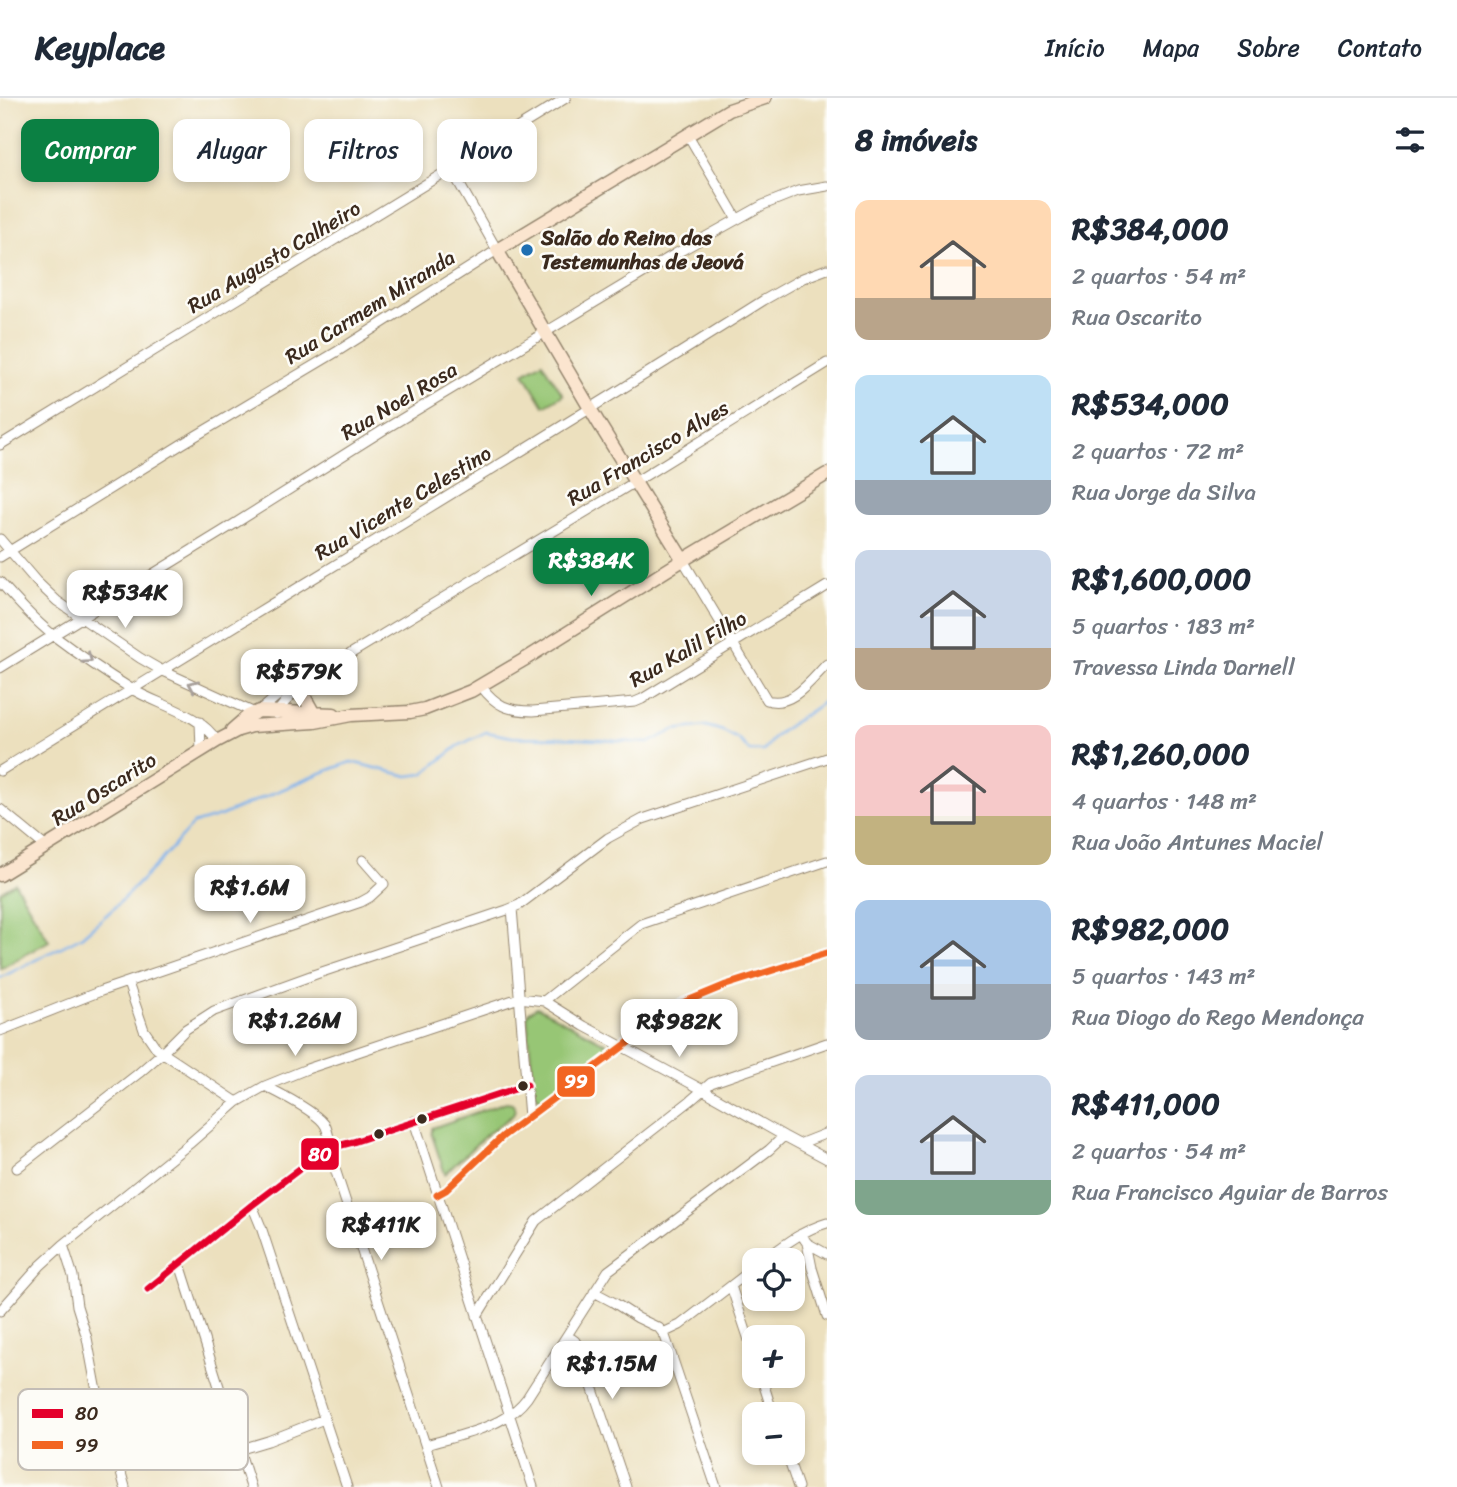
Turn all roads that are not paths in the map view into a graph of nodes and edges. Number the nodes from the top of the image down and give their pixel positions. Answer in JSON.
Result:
{"nodes":[{"id":1,"x":566,"y":98,"type":"edge"},
{"id":2,"x":765,"y":98,"type":"edge"},
{"id":3,"x":532,"y":119,"type":"edge"},
{"id":4,"x":688,"y":135,"type":"junction"},
{"id":5,"x":437,"y":178,"type":"edge"},
{"id":6,"x":458,"y":182,"type":"edge"},
{"id":7,"x":827,"y":186,"type":"edge"},
{"id":8,"x":737,"y":219,"type":"junction"},
{"id":9,"x":497,"y":250,"type":"junction"},
{"id":10,"x":827,"y":269,"type":"edge"},
{"id":11,"x":547,"y":332,"type":"junction"},
{"id":12,"x":827,"y":363,"type":"edge"},
{"id":13,"x":591,"y":408,"type":"junction"},
{"id":14,"x":0,"y":445,"type":"edge"},
{"id":15,"x":827,"y":474,"type":"edge"},
{"id":16,"x":635,"y":482,"type":"junction"},
{"id":17,"x":0,"y":539,"type":"edge"},
{"id":18,"x":10,"y":551,"type":"junction"},
{"id":19,"x":0,"y":557,"type":"edge"},
{"id":20,"x":683,"y":560,"type":"junction"},
{"id":21,"x":0,"y":582,"type":"edge"},
{"id":22,"x":827,"y":586,"type":"edge"},
{"id":23,"x":82,"y":617,"type":"junction"},
{"id":24,"x":53,"y":635,"type":"junction"},
{"id":25,"x":733,"y":644,"type":"junction"},
{"id":26,"x":827,"y":664,"type":"edge"},
{"id":27,"x":0,"y":668,"type":"edge"},
{"id":28,"x":161,"y":670,"type":"junction"},
{"id":29,"x":306,"y":681,"type":"junction"},
{"id":30,"x":481,"y":686,"type":"junction"},
{"id":31,"x":132,"y":689,"type":"junction"},
{"id":32,"x":277,"y":711,"type":"junction"},
{"id":33,"x":313,"y":712,"type":"junction"},
{"id":34,"x":351,"y":715,"type":"junction"},
{"id":35,"x":257,"y":717,"type":"junction"},
{"id":36,"x":200,"y":722,"type":"junction"},
{"id":37,"x":271,"y":724,"type":"junction"},
{"id":38,"x":222,"y":738,"type":"junction"},
{"id":39,"x":201,"y":750,"type":"junction"},
{"id":40,"x":827,"y":758,"type":"edge"},
{"id":41,"x":0,"y":771,"type":"edge"},
{"id":42,"x":0,"y":809,"type":"edge"},
{"id":43,"x":46,"y":847,"type":"junction"},
{"id":44,"x":363,"y":860,"type":"dead end"},
{"id":45,"x":827,"y":861,"type":"edge"},
{"id":46,"x":0,"y":875,"type":"edge"},
{"id":47,"x":512,"y":908,"type":"junction"},
{"id":48,"x":827,"y":953,"type":"edge"},
{"id":49,"x":128,"y":982,"type":"junction"},
{"id":50,"x":519,"y":998,"type":"junction"},
{"id":51,"x":544,"y":1000,"type":"junction"},
{"id":52,"x":0,"y":1031,"type":"edge"},
{"id":53,"x":827,"y":1043,"type":"edge"},
{"id":54,"x":623,"y":1046,"type":"junction"},
{"id":55,"x":162,"y":1053,"type":"junction"},
{"id":56,"x":527,"y":1085,"type":"junction"},
{"id":57,"x":265,"y":1086,"type":"junction"},
{"id":58,"x":704,"y":1090,"type":"junction"},
{"id":59,"x":237,"y":1102,"type":"junction"},
{"id":60,"x":529,"y":1117,"type":"junction"},
{"id":61,"x":414,"y":1121,"type":"junction"},
{"id":62,"x":827,"y":1133,"type":"edge"},
{"id":63,"x":784,"y":1136,"type":"junction"},
{"id":64,"x":799,"y":1144,"type":"junction"},
{"id":65,"x":330,"y":1148,"type":"junction"},
{"id":66,"x":827,"y":1159,"type":"edge"},
{"id":67,"x":17,"y":1168,"type":"dead end"},
{"id":68,"x":437,"y":1195,"type":"junction"},
{"id":69,"x":252,"y":1205,"type":"junction"},
{"id":70,"x":827,"y":1223,"type":"edge"},
{"id":71,"x":801,"y":1234,"type":"junction"},
{"id":72,"x":807,"y":1243,"type":"junction"},
{"id":73,"x":63,"y":1245,"type":"junction"},
{"id":74,"x":779,"y":1248,"type":"edge"},
{"id":75,"x":827,"y":1254,"type":"edge"},
{"id":76,"x":180,"y":1264,"type":"junction"},
{"id":77,"x":742,"y":1277,"type":"edge"},
{"id":78,"x":731,"y":1286,"type":"junction"},
{"id":79,"x":149,"y":1289,"type":"dead end"},
{"id":80,"x":594,"y":1292,"type":"junction"},
{"id":81,"x":0,"y":1311,"type":"edge"},
{"id":82,"x":477,"y":1316,"type":"junction"},
{"id":83,"x":827,"y":1316,"type":"edge"},
{"id":84,"x":744,"y":1325,"type":"edge"},
{"id":85,"x":663,"y":1333,"type":"junction"},
{"id":86,"x":568,"y":1336,"type":"junction"},
{"id":87,"x":97,"y":1389,"type":"edge"},
{"id":88,"x":219,"y":1389,"type":"edge"},
{"id":89,"x":510,"y":1415,"type":"junction"},
{"id":90,"x":324,"y":1419,"type":"junction"},
{"id":91,"x":426,"y":1445,"type":"junction"},
{"id":92,"x":248,"y":1447,"type":"edge"},
{"id":93,"x":790,"y":1465,"type":"edge"},
{"id":94,"x":120,"y":1470,"type":"edge"},
{"id":95,"x":245,"y":1470,"type":"edge"},
{"id":96,"x":125,"y":1487,"type":"edge"},
{"id":97,"x":251,"y":1487,"type":"edge"},
{"id":98,"x":347,"y":1487,"type":"edge"},
{"id":99,"x":439,"y":1487,"type":"edge"},
{"id":100,"x":533,"y":1487,"type":"edge"},
{"id":101,"x":625,"y":1487,"type":"edge"},
{"id":102,"x":716,"y":1487,"type":"edge"},
{"id":103,"x":798,"y":1487,"type":"edge"}],
"edges":[{"from":1,"to":3,"type":"street","name":"Rua Augusto Calheiro"},
{"from":2,"to":4,"type":"main road","name":"Rua Carmem Miranda"},
{"from":4,"to":8,"type":"street"},
{"from":4,"to":9,"type":"main road","name":"Rua Carmem Miranda"},
{"from":5,"to":14,"type":"street","name":"Rua Augusto Calheiro"},
{"from":6,"to":9,"type":"street"},
{"from":7,"to":8,"type":"street","name":"Rua Noel Rosa"},
{"from":8,"to":11,"type":"street","name":"Rua Noel Rosa"},
{"from":9,"to":11,"type":"main road"},
{"from":9,"to":18,"type":"street","name":"Rua Carmem Miranda"},
{"from":10,"to":13,"type":"street","name":"Rua Vicente Celestino"},
{"from":11,"to":13,"type":"main road"},
{"from":11,"to":23,"type":"street","name":"Rua Noel Rosa"},
{"from":12,"to":16,"type":"street","name":"Rua Francisco Alves"},
{"from":13,"to":16,"type":"main road"},
{"from":13,"to":28,"type":"street","name":"Rua Vicente Celestino"},
{"from":15,"to":20,"type":"main road"},
{"from":16,"to":20,"type":"main road"},
{"from":16,"to":29,"type":"street","name":"Rua Francisco Alves"},
{"from":17,"to":18,"type":"street"},
{"from":18,"to":19,"type":"street","name":"Rua Carmem Miranda"},
{"from":18,"to":23,"type":"street"},
{"from":20,"to":25,"type":"street"},
{"from":20,"to":30,"type":"main road"},
{"from":21,"to":24,"type":"street"},
{"from":22,"to":25,"type":"street","name":"Rua Kalil Filho"},
{"from":23,"to":24,"type":"street","name":"Rua Noel Rosa"},
{"from":23,"to":28,"type":"street"},
{"from":24,"to":27,"type":"street","name":"Rua Noel Rosa"},
{"from":24,"to":31,"type":"street","one_way":true},
{"from":25,"to":26,"type":"street"},
{"from":25,"to":30,"type":"street","name":"Rua Kalil Filho"},
{"from":28,"to":31,"type":"street","name":"Rua Vicente Celestino"},
{"from":35,"to":28,"type":"street","one_way":true},
{"from":29,"to":32,"type":"street","name":"Rua Francisco Alves"},
{"from":29,"to":33,"type":"main road"},
{"from":29,"to":35,"type":"street","name":"Rua Francisco Alves"},
{"from":30,"to":34,"type":"main road"},
{"from":31,"to":36,"type":"street"},
{"from":31,"to":41,"type":"street","name":"Rua Vicente Celestino"},
{"from":32,"to":33,"type":"main road"},
{"from":32,"to":35,"type":"main road"},
{"from":32,"to":37,"type":"street","name":"Rua Francisco Alves"},
{"from":33,"to":34,"type":"main road"},
{"from":34,"to":37,"type":"main road"},
{"from":35,"to":37,"type":"main road"},
{"from":35,"to":38,"type":"main road","name":"Rua Oscarito"},
{"from":36,"to":38,"type":"street"},
{"from":36,"to":39,"type":"street"},
{"from":38,"to":39,"type":"main road","name":"Rua Oscarito"},
{"from":39,"to":43,"type":"main road","name":"Rua Oscarito"},
{"from":40,"to":47,"type":"street"},
{"from":42,"to":43,"type":"street"},
{"from":43,"to":46,"type":"main road","name":"Rua Oscarito"},
{"from":44,"to":49,"type":"street"},
{"from":45,"to":51,"type":"street"},
{"from":47,"to":50,"type":"street"},
{"from":47,"to":55,"type":"street"},
{"from":48,"to":54,"type":"street"},
{"from":49,"to":52,"type":"street"},
{"from":49,"to":55,"type":"street"},
{"from":50,"to":51,"type":"street"},
{"from":50,"to":56,"type":"street"},
{"from":50,"to":57,"type":"street"},
{"from":51,"to":54,"type":"street"},
{"from":53,"to":58,"type":"street"},
{"from":54,"to":58,"type":"street"},
{"from":54,"to":60,"type":"street"},
{"from":55,"to":59,"type":"street"},
{"from":55,"to":67,"type":"street"},
{"from":56,"to":60,"type":"street"},
{"from":56,"to":61,"type":"street"},
{"from":57,"to":59,"type":"street"},
{"from":57,"to":65,"type":"street"},
{"from":58,"to":63,"type":"street"},
{"from":58,"to":82,"type":"street"},
{"from":59,"to":73,"type":"street"},
{"from":60,"to":68,"type":"street"},
{"from":61,"to":65,"type":"street"},
{"from":61,"to":68,"type":"street"},
{"from":62,"to":64,"type":"street"},
{"from":63,"to":64,"type":"street"},
{"from":63,"to":80,"type":"street"},
{"from":64,"to":66,"type":"street"},
{"from":65,"to":69,"type":"street"},
{"from":65,"to":91,"type":"street"},
{"from":68,"to":82,"type":"street"},
{"from":69,"to":76,"type":"street"},
{"from":69,"to":90,"type":"street"},
{"from":70,"to":71,"type":"street"},
{"from":71,"to":72,"type":"street"},
{"from":71,"to":74,"type":"street"},
{"from":72,"to":75,"type":"street"},
{"from":72,"to":83,"type":"street"},
{"from":73,"to":81,"type":"street"},
{"from":73,"to":87,"type":"street"},
{"from":76,"to":79,"type":"street"},
{"from":76,"to":88,"type":"street"},
{"from":77,"to":78,"type":"street"},
{"from":78,"to":84,"type":"street"},
{"from":78,"to":85,"type":"street"},
{"from":80,"to":85,"type":"street"},
{"from":80,"to":86,"type":"street"},
{"from":82,"to":89,"type":"street"},
{"from":85,"to":102,"type":"street"},
{"from":86,"to":89,"type":"street"},
{"from":86,"to":101,"type":"street"},
{"from":89,"to":91,"type":"street"},
{"from":89,"to":100,"type":"street"},
{"from":90,"to":92,"type":"street"},
{"from":90,"to":98,"type":"street"},
{"from":91,"to":99,"type":"street"},
{"from":93,"to":103,"type":"street"},
{"from":94,"to":96,"type":"street"},
{"from":95,"to":97,"type":"street"}]}
